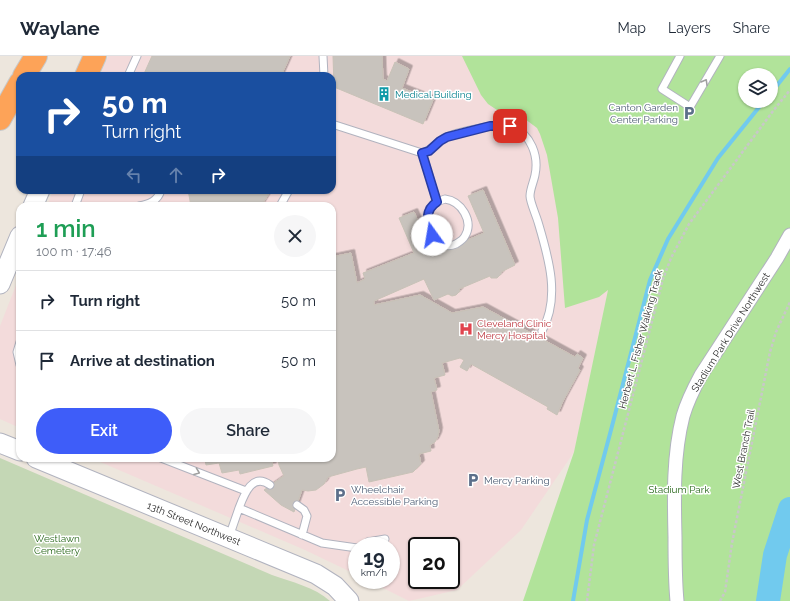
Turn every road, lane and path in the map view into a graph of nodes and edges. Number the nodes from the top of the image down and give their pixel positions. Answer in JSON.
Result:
{"nodes":[{"id":1,"x":36,"y":56,"type":"edge"},
{"id":2,"x":95,"y":56,"type":"edge"},
{"id":3,"x":137,"y":56,"type":"edge"},
{"id":4,"x":323,"y":56,"type":"edge"},
{"id":5,"x":680,"y":56,"type":"edge"},
{"id":6,"x":720,"y":56,"type":"edge"},
{"id":7,"x":26,"y":72,"type":"edge"},
{"id":8,"x":88,"y":72,"type":"edge"},
{"id":9,"x":130,"y":72,"type":"edge"},
{"id":10,"x":324,"y":72,"type":"edge"},
{"id":11,"x":16,"y":90,"type":"edge"},
{"id":12,"x":790,"y":90,"type":"edge"},
{"id":13,"x":0,"y":119,"type":"edge"},
{"id":14,"x":336,"y":125,"type":"edge"},
{"id":15,"x":422,"y":153,"type":"junction"},
{"id":16,"x":160,"y":194,"type":"edge"},
{"id":17,"x":150,"y":202,"type":"edge"},
{"id":18,"x":437,"y":202,"type":"junction"},
{"id":19,"x":790,"y":236,"type":"edge"},
{"id":20,"x":16,"y":246,"type":"edge"},
{"id":21,"x":0,"y":284,"type":"edge"},
{"id":22,"x":790,"y":302,"type":"edge"},
{"id":23,"x":542,"y":331,"type":"dead end"},
{"id":24,"x":0,"y":442,"type":"edge"},
{"id":25,"x":16,"y":449,"type":"edge"},
{"id":26,"x":46,"y":462,"type":"edge"},
{"id":27,"x":171,"y":462,"type":"edge"},
{"id":28,"x":270,"y":485,"type":"dead end"},
{"id":29,"x":246,"y":492,"type":"junction"},
{"id":30,"x":297,"y":505,"type":"dead end"},
{"id":31,"x":239,"y":508,"type":"junction"},
{"id":32,"x":302,"y":535,"type":"junction"},
{"id":33,"x":228,"y":537,"type":"junction"},
{"id":34,"x":348,"y":547,"type":"edge"},
{"id":35,"x":347,"y":599,"type":"edge"},
{"id":36,"x":587,"y":601,"type":"edge"},
{"id":37,"x":677,"y":601,"type":"edge"},
{"id":38,"x":720,"y":601,"type":"edge"}],
"edges":[{"from":1,"to":7,"type":"highway"},
{"from":2,"to":8,"type":"highway"},
{"from":3,"to":9,"type":"lane"},
{"from":4,"to":10,"type":"lane"},
{"from":5,"to":6,"type":"lane","one_way":true},
{"from":11,"to":13,"type":"highway"},
{"from":12,"to":36,"type":"path","name":"Herbert L. Fisher Walking Track"},
{"from":14,"to":15,"type":"lane"},
{"from":15,"to":18,"type":"lane"},
{"from":15,"to":23,"type":"lane"},
{"from":16,"to":17,"type":"lane"},
{"from":18,"to":18,"type":"lane"},
{"from":19,"to":37,"type":"street","name":"Stadium Park Drive Northwest"},
{"from":20,"to":21,"type":"main road"},
{"from":22,"to":38,"type":"path","name":"West Branch Trail"},
{"from":24,"to":25,"type":"main road"},
{"from":26,"to":33,"type":"main road","name":"13th Street Northwest"},
{"from":27,"to":29,"type":"lane","one_way":true},
{"from":28,"to":29,"type":"lane"},
{"from":29,"to":31,"type":"lane"},
{"from":30,"to":32,"type":"lane"},
{"from":31,"to":32,"type":"lane"},
{"from":31,"to":33,"type":"lane"},
{"from":32,"to":34,"type":"lane"},
{"from":33,"to":35,"type":"main road","name":"13th Street Northwest"}]}
